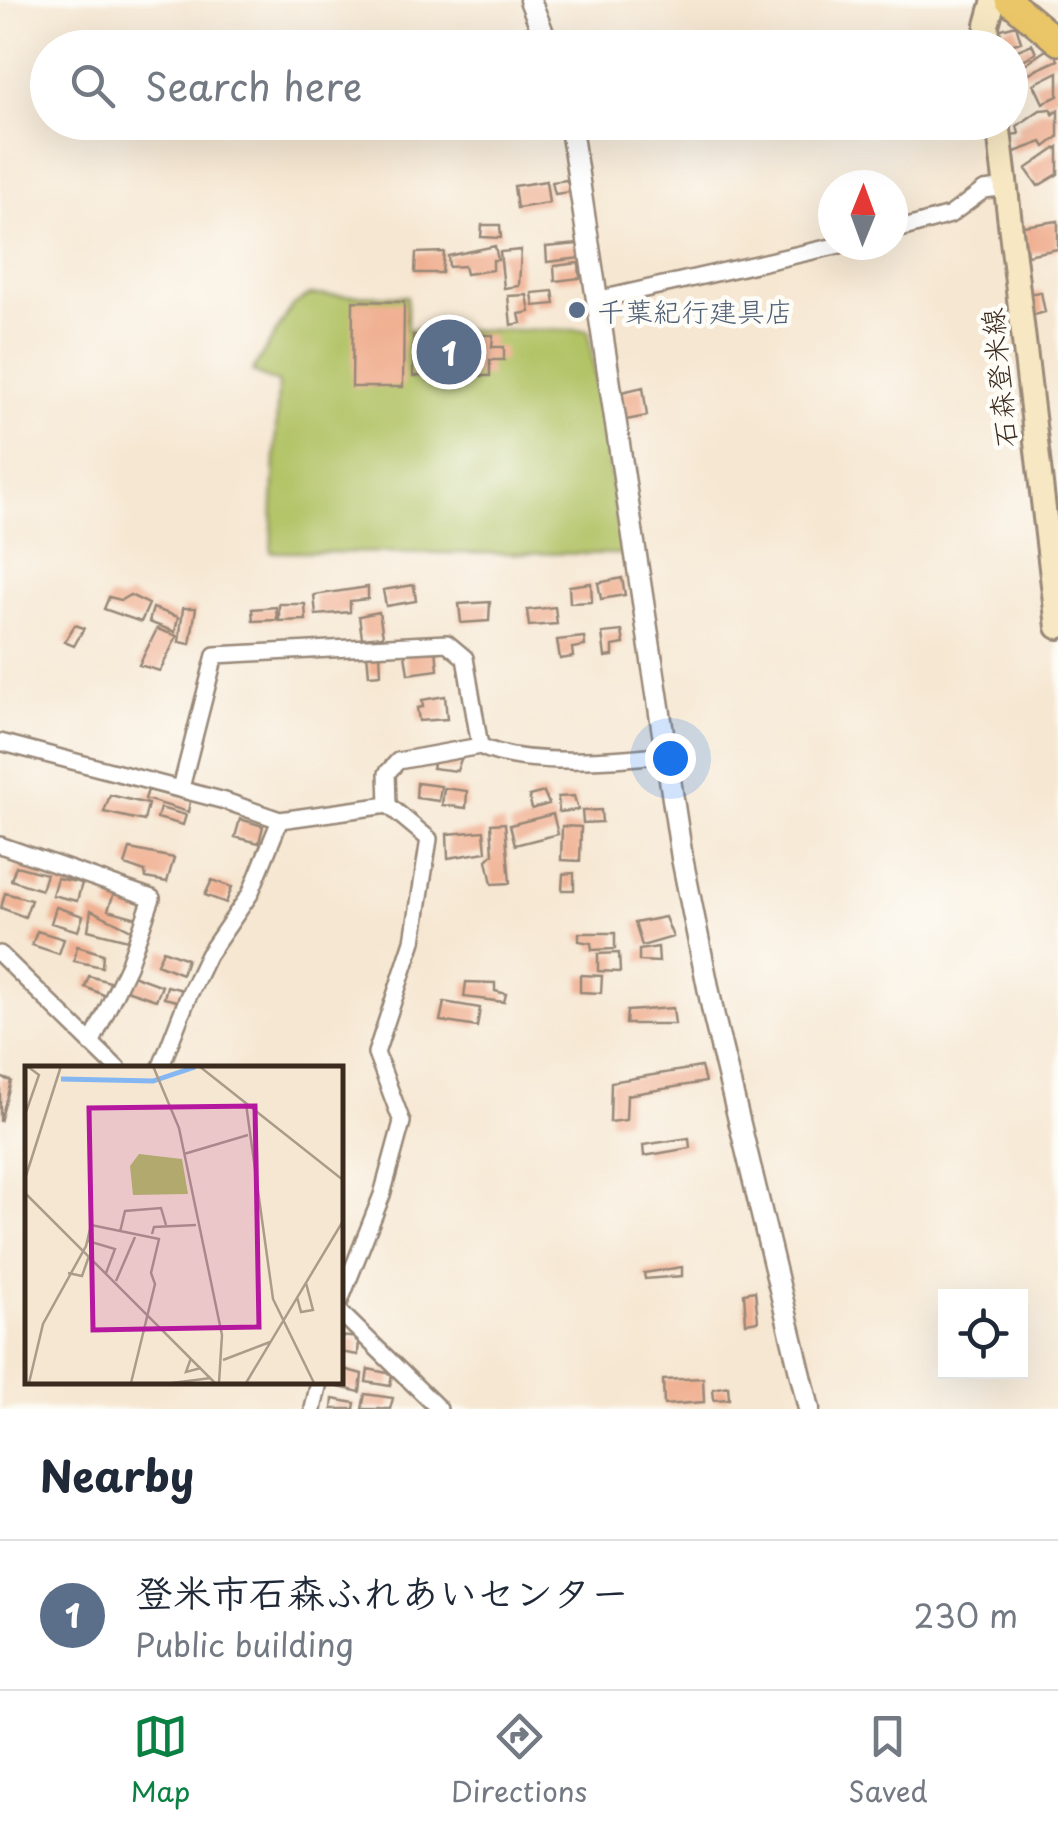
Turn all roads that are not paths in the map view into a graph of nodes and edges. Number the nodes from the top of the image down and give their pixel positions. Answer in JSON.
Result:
{"nodes":[{"id":1,"x":530,"y":0,"type":"edge"},
{"id":2,"x":994,"y":0,"type":"edge"},
{"id":3,"x":1008,"y":0,"type":"edge"},
{"id":4,"x":542,"y":30,"type":"edge"},
{"id":5,"x":986,"y":30,"type":"edge"},
{"id":6,"x":1058,"y":42,"type":"edge"},
{"id":7,"x":573,"y":140,"type":"edge"},
{"id":8,"x":1001,"y":140,"type":"edge"},
{"id":9,"x":1007,"y":186,"type":"junction"},
{"id":10,"x":908,"y":227,"type":"edge"},
{"id":11,"x":818,"y":250,"type":"edge"},
{"id":12,"x":596,"y":300,"type":"junction"},
{"id":13,"x":1058,"y":627,"type":"edge"},
{"id":14,"x":0,"y":742,"type":"edge"},
{"id":15,"x":480,"y":746,"type":"junction"},
{"id":16,"x":665,"y":754,"type":"junction"},
{"id":17,"x":181,"y":788,"type":"junction"},
{"id":18,"x":388,"y":805,"type":"junction"},
{"id":19,"x":280,"y":820,"type":"junction"},
{"id":20,"x":0,"y":845,"type":"edge"},
{"id":21,"x":0,"y":954,"type":"edge"},
{"id":22,"x":92,"y":1044,"type":"junction"},
{"id":23,"x":115,"y":1066,"type":"edge"},
{"id":24,"x":161,"y":1066,"type":"edge"},
{"id":25,"x":342,"y":1296,"type":"edge"},
{"id":26,"x":342,"y":1314,"type":"edge"},
{"id":27,"x":319,"y":1384,"type":"edge"},
{"id":28,"x":313,"y":1409,"type":"edge"},
{"id":29,"x":438,"y":1409,"type":"edge"},
{"id":30,"x":809,"y":1409,"type":"edge"}],
"edges":[{"from":1,"to":4,"type":"street"},
{"from":2,"to":5,"type":"main road"},
{"from":3,"to":6,"type":"main road"},
{"from":7,"to":12,"type":"street"},
{"from":8,"to":9,"type":"main road","name":"石森登米線"},
{"from":9,"to":10,"type":"street"},
{"from":9,"to":13,"type":"main road","name":"石森登米線"},
{"from":11,"to":12,"type":"street"},
{"from":12,"to":16,"type":"street"},
{"from":14,"to":17,"type":"street"},
{"from":15,"to":16,"type":"street"},
{"from":15,"to":17,"type":"street"},
{"from":15,"to":18,"type":"street"},
{"from":16,"to":30,"type":"street"},
{"from":17,"to":19,"type":"street"},
{"from":18,"to":19,"type":"street"},
{"from":18,"to":25,"type":"street"},
{"from":19,"to":24,"type":"street"},
{"from":20,"to":22,"type":"street"},
{"from":21,"to":22,"type":"street"},
{"from":22,"to":23,"type":"street"},
{"from":26,"to":29,"type":"street"},
{"from":27,"to":28,"type":"street"}]}
